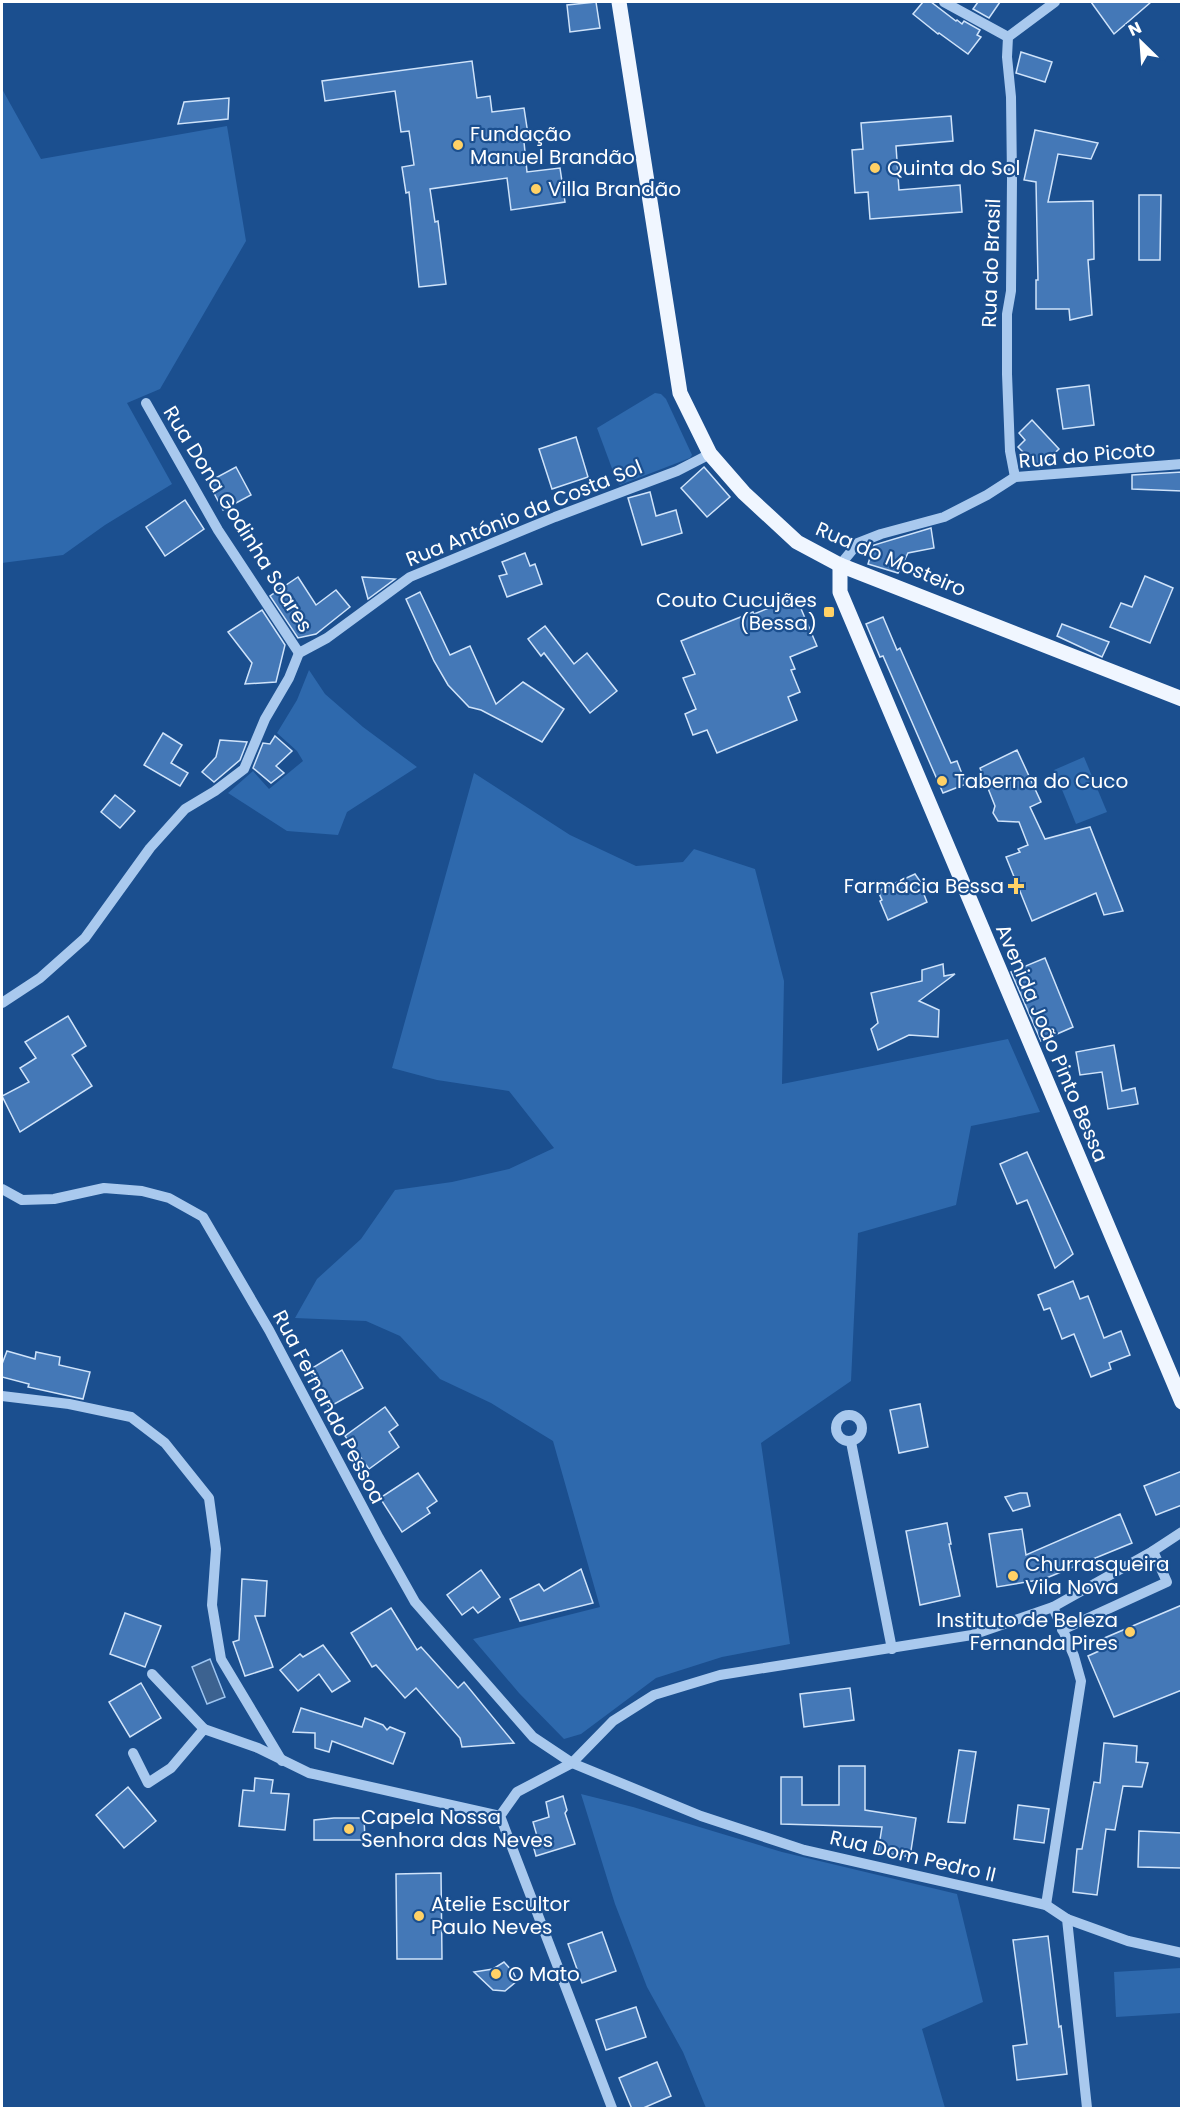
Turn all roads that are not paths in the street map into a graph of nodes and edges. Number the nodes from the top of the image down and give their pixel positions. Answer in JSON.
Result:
{"nodes":[{"id":1,"x":618,"y":2,"type":"edge"},
{"id":2,"x":945,"y":2,"type":"edge"},
{"id":3,"x":1055,"y":2,"type":"edge"},
{"id":4,"x":1008,"y":37,"type":"junction"},
{"id":5,"x":146,"y":404,"type":"dead end"},
{"id":6,"x":710,"y":454,"type":"junction"},
{"id":7,"x":1182,"y":464,"type":"edge"},
{"id":8,"x":1015,"y":477,"type":"junction"},
{"id":9,"x":840,"y":565,"type":"junction"},
{"id":10,"x":299,"y":653,"type":"junction"},
{"id":11,"x":1182,"y":699,"type":"edge"},
{"id":12,"x":2,"y":1003,"type":"edge"},
{"id":13,"x":2,"y":1189,"type":"edge"},
{"id":14,"x":2,"y":1396,"type":"edge"},
{"id":15,"x":1182,"y":1402,"type":"edge"},
{"id":16,"x":851,"y":1442,"type":"dead end"},
{"id":17,"x":1182,"y":1532,"type":"edge"},
{"id":18,"x":1153,"y":1551,"type":"junction"},
{"id":19,"x":1053,"y":1607,"type":"junction"},
{"id":20,"x":1062,"y":1630,"type":"junction"},
{"id":21,"x":892,"y":1649,"type":"junction"},
{"id":22,"x":152,"y":1674,"type":"dead end"},
{"id":23,"x":204,"y":1729,"type":"junction"},
{"id":24,"x":133,"y":1753,"type":"dead end"},
{"id":25,"x":282,"y":1761,"type":"junction"},
{"id":26,"x":572,"y":1763,"type":"junction"},
{"id":27,"x":500,"y":1816,"type":"junction"},
{"id":28,"x":1046,"y":1905,"type":"junction"},
{"id":29,"x":1067,"y":1919,"type":"junction"},
{"id":30,"x":1182,"y":1953,"type":"edge"},
{"id":31,"x":612,"y":2109,"type":"edge"},
{"id":32,"x":1087,"y":2109,"type":"edge"}],
"edges":[{"from":1,"to":6,"type":"main road","name":"Rua do Mosteiro"},
{"from":2,"to":4,"type":"street"},
{"from":3,"to":4,"type":"street"},
{"from":4,"to":8,"type":"street","name":"Rua do Brasil"},
{"from":5,"to":10,"type":"street","name":"Rua Dona Godinha Soares"},
{"from":6,"to":9,"type":"main road","name":"Rua do Mosteiro"},
{"from":6,"to":10,"type":"street","name":"Rua António da Costa Sol"},
{"from":7,"to":8,"type":"street","name":"Rua do Picoto"},
{"from":8,"to":9,"type":"street","name":"Rua do Picoto"},
{"from":9,"to":11,"type":"main road","name":"Rua do Mosteiro"},
{"from":9,"to":15,"type":"main road","name":"Avenida João Pinto Bessa"},
{"from":10,"to":12,"type":"street"},
{"from":13,"to":26,"type":"street","name":"Rua Fernando Pessoa"},
{"from":14,"to":25,"type":"street"},
{"from":16,"to":21,"type":"street"},
{"from":17,"to":18,"type":"street"},
{"from":18,"to":19,"type":"street"},
{"from":18,"to":20,"type":"street"},
{"from":19,"to":20,"type":"street"},
{"from":19,"to":21,"type":"street"},
{"from":20,"to":28,"type":"street"},
{"from":21,"to":26,"type":"street"},
{"from":22,"to":23,"type":"street"},
{"from":23,"to":24,"type":"street"},
{"from":23,"to":25,"type":"street"},
{"from":25,"to":27,"type":"street"},
{"from":26,"to":27,"type":"street"},
{"from":26,"to":28,"type":"street","name":"Rua Dom Pedro II"},
{"from":27,"to":31,"type":"street"},
{"from":28,"to":29,"type":"street","name":"Rua Dom Pedro II"},
{"from":29,"to":30,"type":"street","name":"Rua Dom Pedro II"},
{"from":29,"to":32,"type":"street"}]}
